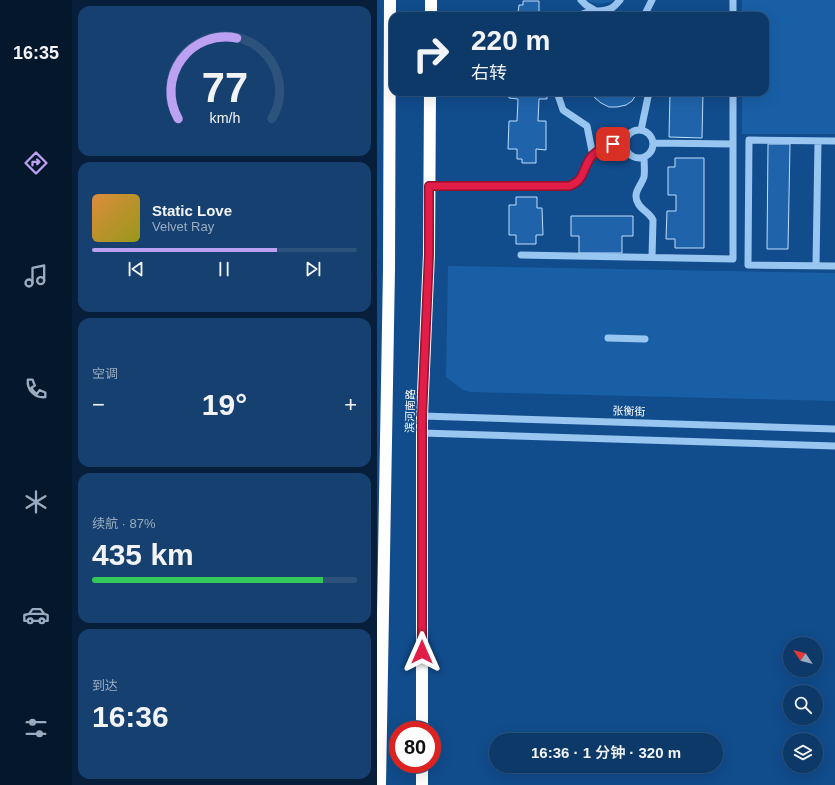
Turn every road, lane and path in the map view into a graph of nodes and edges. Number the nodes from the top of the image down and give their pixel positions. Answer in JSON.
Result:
{"nodes":[{"id":1,"x":390,"y":0,"type":"edge"},
{"id":2,"x":431,"y":0,"type":"edge"},
{"id":3,"x":581,"y":0,"type":"edge"},
{"id":4,"x":620,"y":0,"type":"edge"},
{"id":5,"x":652,"y":0,"type":"edge"},
{"id":6,"x":733,"y":0,"type":"edge"},
{"id":7,"x":600,"y":10,"type":"junction"},
{"id":8,"x":390,"y":12,"type":"edge"},
{"id":9,"x":431,"y":12,"type":"edge"},
{"id":10,"x":585,"y":12,"type":"edge"},
{"id":11,"x":607,"y":12,"type":"edge"},
{"id":12,"x":646,"y":12,"type":"edge"},
{"id":13,"x":733,"y":12,"type":"edge"},
{"id":14,"x":390,"y":96,"type":"edge"},
{"id":15,"x":430,"y":96,"type":"edge"},
{"id":16,"x":558,"y":96,"type":"edge"},
{"id":17,"x":648,"y":96,"type":"edge"},
{"id":18,"x":733,"y":96,"type":"edge"},
{"id":19,"x":641,"y":130,"type":"junction"},
{"id":20,"x":818,"y":141,"type":"junction"},
{"id":21,"x":835,"y":141,"type":"edge"},
{"id":22,"x":625,"y":143,"type":"junction"},
{"id":23,"x":653,"y":143,"type":"junction"},
{"id":24,"x":733,"y":144,"type":"junction"},
{"id":25,"x":593,"y":156,"type":"junction"},
{"id":26,"x":644,"y":157,"type":"junction"},
{"id":27,"x":429,"y":186,"type":"junction"},
{"id":28,"x":521,"y":255,"type":"dead end"},
{"id":29,"x":652,"y":258,"type":"junction"},
{"id":30,"x":816,"y":266,"type":"junction"},
{"id":31,"x":835,"y":266,"type":"edge"},
{"id":32,"x":609,"y":338,"type":"dead end"},
{"id":33,"x":645,"y":338,"type":"dead end"},
{"id":34,"x":422,"y":416,"type":"junction"},
{"id":35,"x":835,"y":429,"type":"edge"},
{"id":36,"x":423,"y":433,"type":"junction"},
{"id":37,"x":835,"y":446,"type":"edge"},
{"id":38,"x":422,"y":721,"type":"edge"},
{"id":39,"x":422,"y":773,"type":"edge"},
{"id":40,"x":380,"y":785,"type":"edge"},
{"id":41,"x":422,"y":785,"type":"edge"}],
"edges":[{"from":1,"to":8,"type":"highway"},
{"from":2,"to":9,"type":"highway"},
{"from":3,"to":7,"type":"street"},
{"from":4,"to":7,"type":"street"},
{"from":5,"to":12,"type":"street"},
{"from":6,"to":13,"type":"street"},
{"from":7,"to":10,"type":"street"},
{"from":7,"to":11,"type":"street"},
{"from":14,"to":40,"type":"highway"},
{"from":15,"to":27,"type":"highway","name":"滨河南路"},
{"from":16,"to":25,"type":"street"},
{"from":17,"to":19,"type":"street"},
{"from":18,"to":24,"type":"street"},
{"from":19,"to":22,"type":"street"},
{"from":19,"to":23,"type":"street"},
{"from":20,"to":21,"type":"street"},
{"from":20,"to":30,"type":"street"},
{"from":20,"to":30,"type":"street"},
{"from":22,"to":25,"type":"street"},
{"from":22,"to":26,"type":"street"},
{"from":23,"to":24,"type":"street"},
{"from":23,"to":26,"type":"street"},
{"from":24,"to":29,"type":"street"},
{"from":25,"to":27,"type":"street"},
{"from":26,"to":29,"type":"street"},
{"from":27,"to":34,"type":"highway","name":"滨河南路"},
{"from":28,"to":29,"type":"street"},
{"from":30,"to":31,"type":"street"},
{"from":32,"to":33,"type":"street"},
{"from":34,"to":35,"type":"street","name":"张衡街"},
{"from":34,"to":36,"type":"highway","name":"滨河南路"},
{"from":36,"to":37,"type":"street"},
{"from":36,"to":38,"type":"highway","name":"滨河南路"},
{"from":39,"to":41,"type":"highway"}]}
